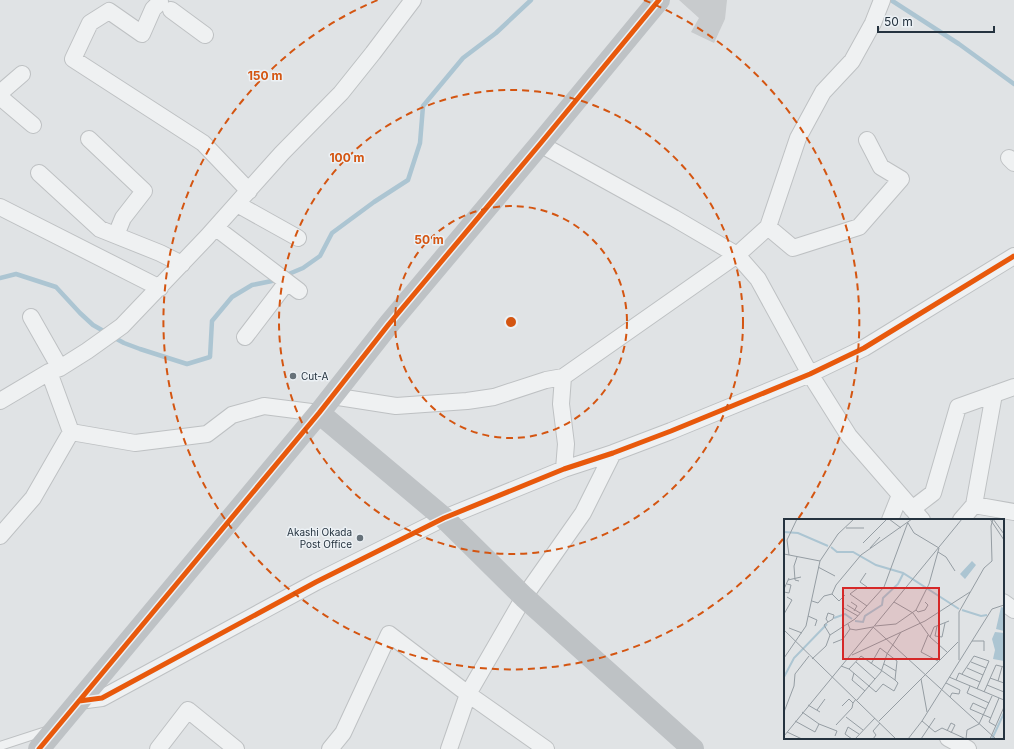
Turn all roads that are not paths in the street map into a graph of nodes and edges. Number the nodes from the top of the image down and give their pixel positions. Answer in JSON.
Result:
{"nodes":[{"id":1,"x":413,"y":0,"type":"edge"},
{"id":2,"x":659,"y":0,"type":"edge"},
{"id":3,"x":882,"y":0,"type":"edge"},
{"id":4,"x":168,"y":3,"type":"edge"},
{"id":5,"x":205,"y":35,"type":"dead end"},
{"id":6,"x":22,"y":74,"type":"dead end"},
{"id":7,"x":0,"y":93,"type":"edge"},
{"id":8,"x":0,"y":97,"type":"edge"},
{"id":9,"x":33,"y":125,"type":"dead end"},
{"id":10,"x":89,"y":140,"type":"dead end"},
{"id":11,"x":867,"y":140,"type":"dead end"},
{"id":12,"x":540,"y":144,"type":"junction"},
{"id":13,"x":39,"y":173,"type":"dead end"},
{"id":14,"x":249,"y":191,"type":"junction"},
{"id":15,"x":237,"y":204,"type":"junction"},
{"id":16,"x":0,"y":206,"type":"edge"},
{"id":17,"x":768,"y":227,"type":"junction"},
{"id":18,"x":216,"y":228,"type":"junction"},
{"id":19,"x":116,"y":235,"type":"junction"},
{"id":20,"x":298,"y":238,"type":"dead end"},
{"id":21,"x":736,"y":255,"type":"junction"},
{"id":22,"x":1014,"y":256,"type":"edge"},
{"id":23,"x":182,"y":264,"type":"junction"},
{"id":24,"x":160,"y":288,"type":"junction"},
{"id":25,"x":31,"y":317,"type":"dead end"},
{"id":26,"x":245,"y":337,"type":"dead end"},
{"id":27,"x":55,"y":370,"type":"junction"},
{"id":28,"x":810,"y":374,"type":"junction"},
{"id":29,"x":563,"y":377,"type":"junction"},
{"id":30,"x":1014,"y":387,"type":"edge"},
{"id":31,"x":994,"y":394,"type":"junction"},
{"id":32,"x":0,"y":401,"type":"edge"},
{"id":33,"x":325,"y":405,"type":"junction"},
{"id":34,"x":71,"y":432,"type":"junction"},
{"id":35,"x":613,"y":453,"type":"junction"},
{"id":36,"x":564,"y":469,"type":"junction"},
{"id":37,"x":900,"y":495,"type":"junction"},
{"id":38,"x":974,"y":505,"type":"junction"},
{"id":39,"x":1014,"y":512,"type":"edge"},
{"id":40,"x":917,"y":515,"type":"edge"},
{"id":41,"x":444,"y":518,"type":"junction"},
{"id":42,"x":890,"y":519,"type":"edge"},
{"id":43,"x":963,"y":519,"type":"edge"},
{"id":44,"x":0,"y":536,"type":"edge"},
{"id":45,"x":524,"y":597,"type":"junction"},
{"id":46,"x":1004,"y":603,"type":"edge"},
{"id":47,"x":1014,"y":610,"type":"edge"},
{"id":48,"x":468,"y":694,"type":"junction"},
{"id":49,"x":79,"y":701,"type":"junction"},
{"id":50,"x":56,"y":728,"type":"junction"},
{"id":51,"x":950,"y":739,"type":"edge"},
{"id":52,"x":0,"y":746,"type":"edge"},
{"id":53,"x":39,"y":749,"type":"edge"},
{"id":54,"x":158,"y":749,"type":"edge"},
{"id":55,"x":236,"y":749,"type":"edge"},
{"id":56,"x":330,"y":749,"type":"edge"},
{"id":57,"x":449,"y":749,"type":"edge"},
{"id":58,"x":546,"y":749,"type":"edge"},
{"id":59,"x":693,"y":749,"type":"edge"},
{"id":60,"x":968,"y":749,"type":"edge"}],
"edges":[{"from":1,"to":14,"type":"street"},
{"from":2,"to":12,"type":"street"},
{"from":3,"to":17,"type":"street"},
{"from":4,"to":5,"type":"street"},
{"from":4,"to":14,"type":"street"},
{"from":6,"to":7,"type":"street"},
{"from":8,"to":9,"type":"street"},
{"from":10,"to":19,"type":"street"},
{"from":11,"to":17,"type":"street"},
{"from":12,"to":21,"type":"street"},
{"from":12,"to":33,"type":"street"},
{"from":13,"to":19,"type":"street"},
{"from":14,"to":15,"type":"street"},
{"from":15,"to":18,"type":"street"},
{"from":15,"to":20,"type":"street"},
{"from":16,"to":24,"type":"street"},
{"from":17,"to":21,"type":"street"},
{"from":18,"to":23,"type":"street"},
{"from":18,"to":26,"type":"street"},
{"from":19,"to":23,"type":"street"},
{"from":21,"to":28,"type":"street"},
{"from":21,"to":29,"type":"street"},
{"from":22,"to":28,"type":"street"},
{"from":23,"to":24,"type":"street"},
{"from":24,"to":27,"type":"street"},
{"from":25,"to":27,"type":"street"},
{"from":27,"to":32,"type":"street"},
{"from":27,"to":34,"type":"street"},
{"from":28,"to":35,"type":"street"},
{"from":28,"to":37,"type":"street"},
{"from":29,"to":33,"type":"street"},
{"from":29,"to":36,"type":"street"},
{"from":30,"to":31,"type":"street"},
{"from":31,"to":38,"type":"street"},
{"from":31,"to":40,"type":"street"},
{"from":33,"to":34,"type":"street"},
{"from":33,"to":41,"type":"street"},
{"from":33,"to":49,"type":"street"},
{"from":34,"to":44,"type":"street"},
{"from":35,"to":36,"type":"street"},
{"from":35,"to":45,"type":"street"},
{"from":36,"to":41,"type":"street"},
{"from":37,"to":40,"type":"street"},
{"from":37,"to":42,"type":"street"},
{"from":38,"to":39,"type":"street"},
{"from":38,"to":43,"type":"street"},
{"from":41,"to":45,"type":"street"},
{"from":41,"to":49,"type":"street"},
{"from":45,"to":48,"type":"street"},
{"from":45,"to":59,"type":"street"},
{"from":46,"to":47,"type":"street"},
{"from":48,"to":56,"type":"street"},
{"from":48,"to":57,"type":"street"},
{"from":48,"to":58,"type":"street"},
{"from":49,"to":50,"type":"street"},
{"from":50,"to":52,"type":"lane"},
{"from":50,"to":53,"type":"street"},
{"from":51,"to":60,"type":"street"},
{"from":54,"to":55,"type":"street"}]}
